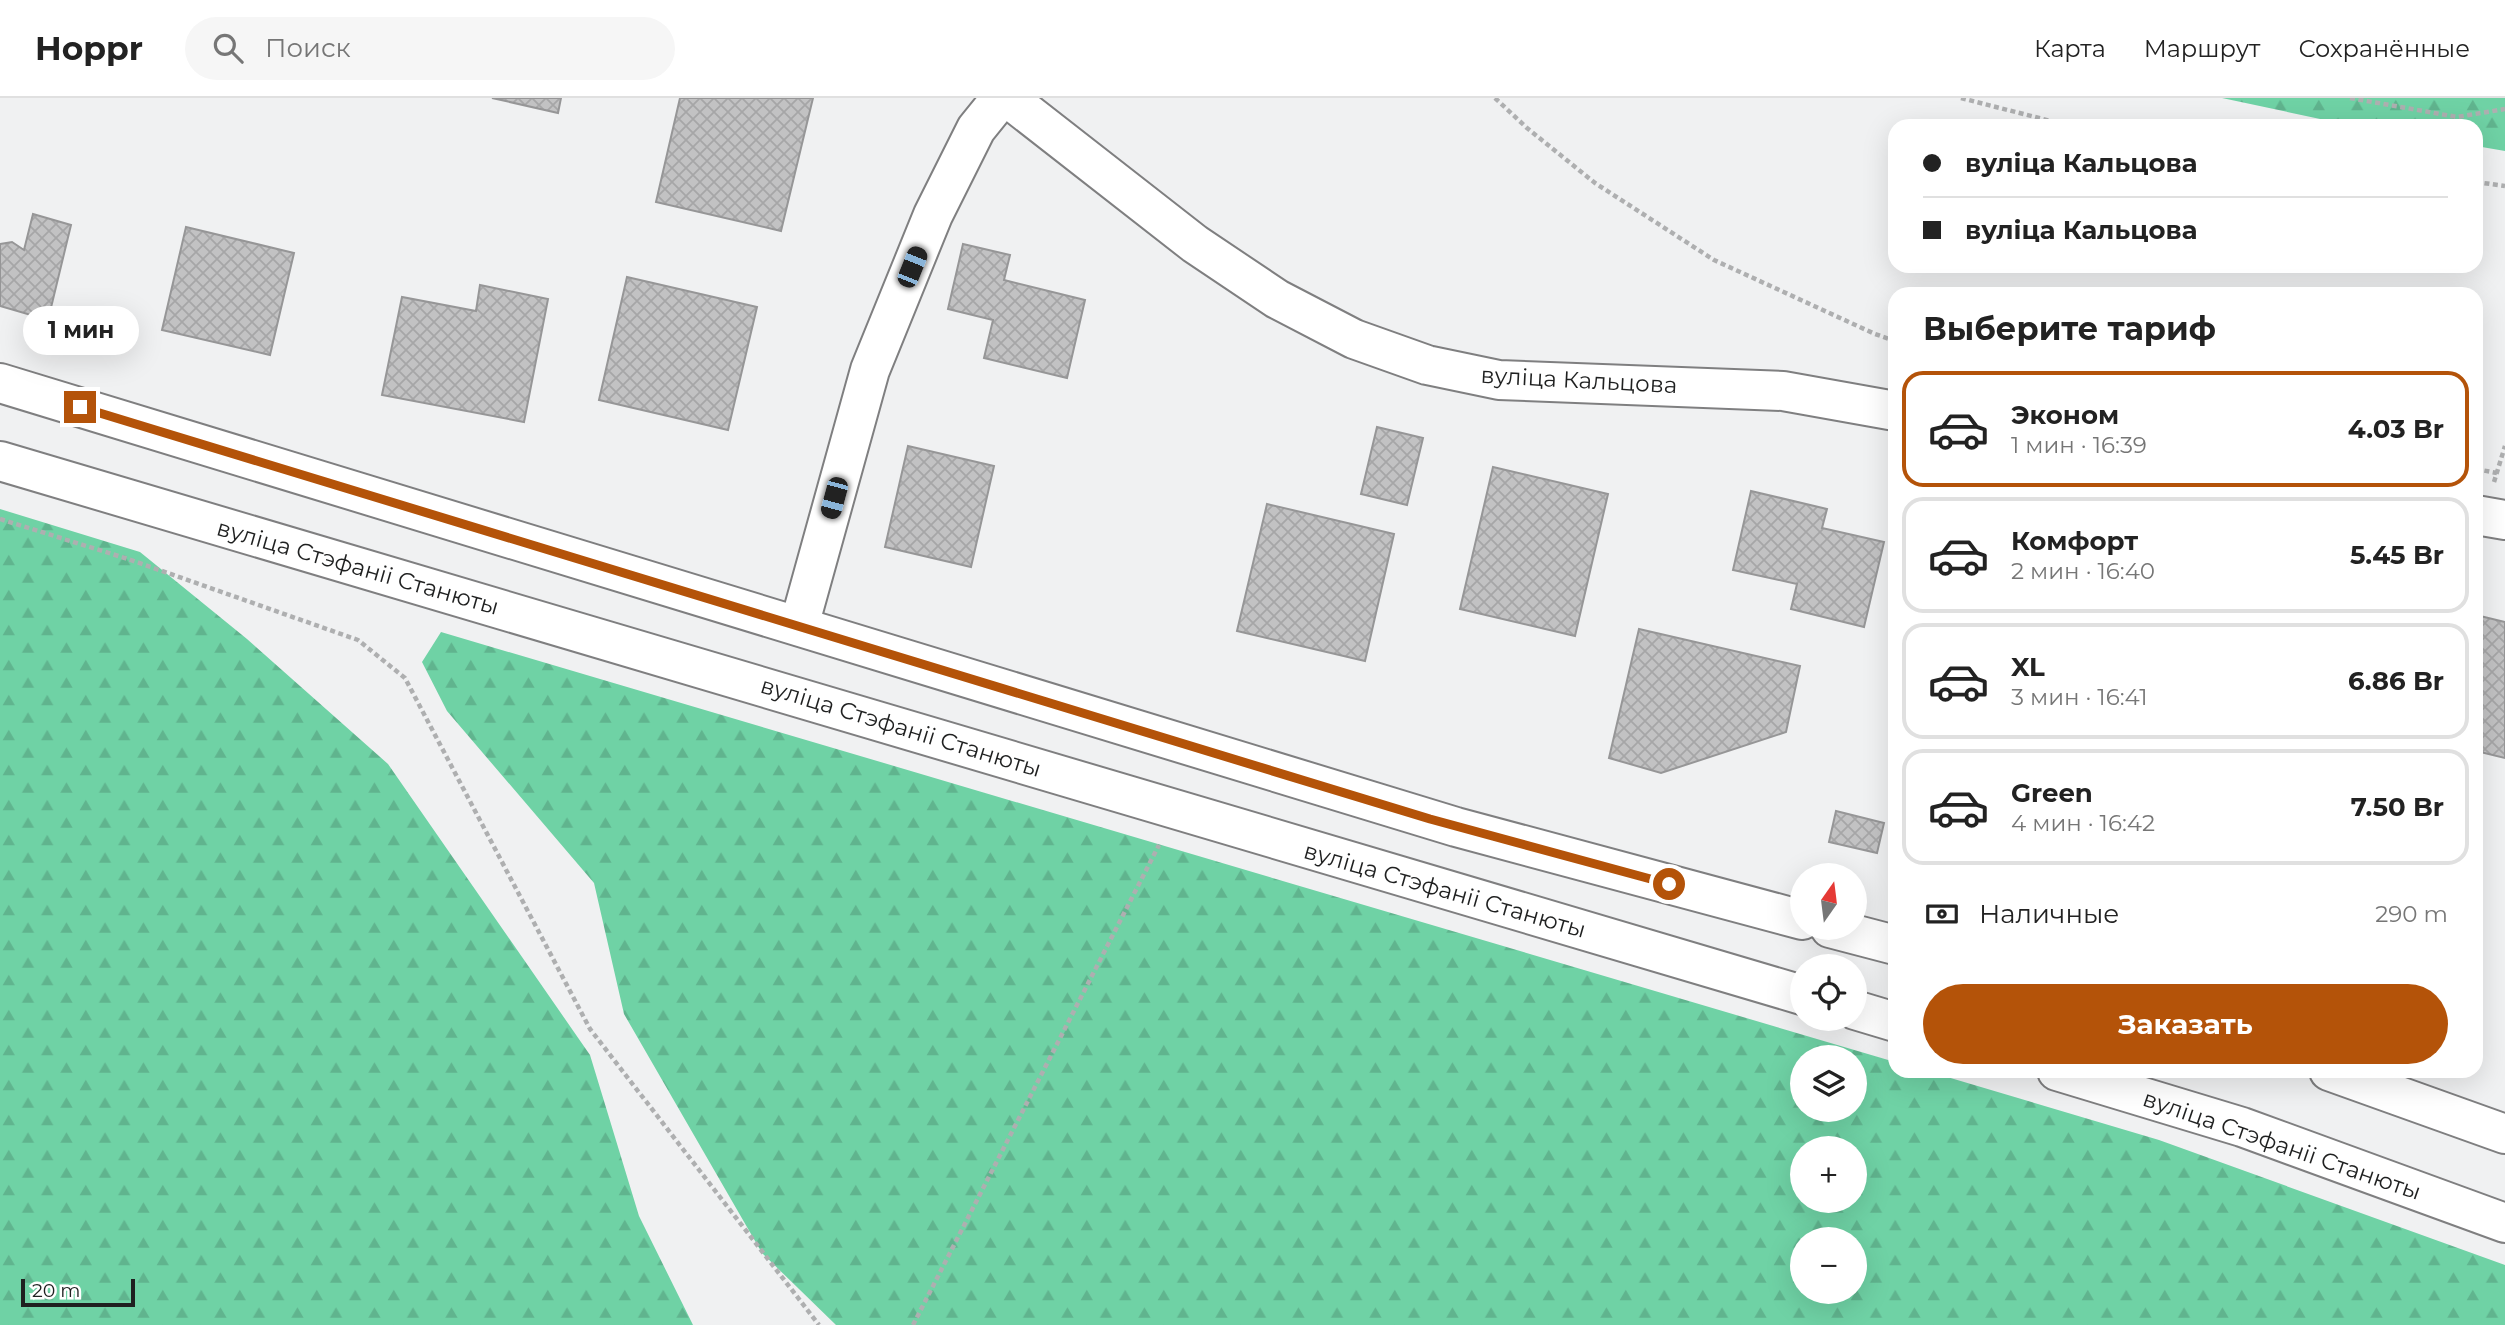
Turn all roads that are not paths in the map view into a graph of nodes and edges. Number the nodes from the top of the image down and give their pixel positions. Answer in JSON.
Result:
{"nodes":[{"id":1,"x":1001,"y":98,"type":"edge"},
{"id":2,"x":1008,"y":98,"type":"edge"},
{"id":3,"x":0,"y":383,"type":"edge"},
{"id":4,"x":1888,"y":410,"type":"edge"},
{"id":5,"x":0,"y":461,"type":"edge"},
{"id":6,"x":2483,"y":516,"type":"edge"},
{"id":7,"x":2505,"y":520,"type":"edge"},
{"id":8,"x":799,"y":626,"type":"junction"},
{"id":9,"x":1790,"y":917,"type":"edge"},
{"id":10,"x":1867,"y":938,"type":"edge"},
{"id":11,"x":1888,"y":943,"type":"edge"},
{"id":12,"x":1790,"y":991,"type":"edge"},
{"id":13,"x":1867,"y":1014,"type":"edge"},
{"id":14,"x":1888,"y":1020,"type":"edge"},
{"id":15,"x":2080,"y":1078,"type":"edge"},
{"id":16,"x":2349,"y":1078,"type":"edge"},
{"id":17,"x":2505,"y":1134,"type":"edge"},
{"id":18,"x":2505,"y":1223,"type":"edge"}],
"edges":[{"from":1,"to":8,"type":"street"},
{"from":2,"to":4,"type":"street","name":"вуліца Кальцова"},
{"from":3,"to":8,"type":"street"},
{"from":5,"to":12,"type":"street","name":"вуліца Стэфаніі Станюты"},
{"from":6,"to":7,"type":"street"},
{"from":8,"to":9,"type":"street"},
{"from":10,"to":11,"type":"street"},
{"from":13,"to":14,"type":"street"},
{"from":15,"to":18,"type":"street","name":"вуліца Стэфаніі Станюты"},
{"from":16,"to":17,"type":"street"}]}
